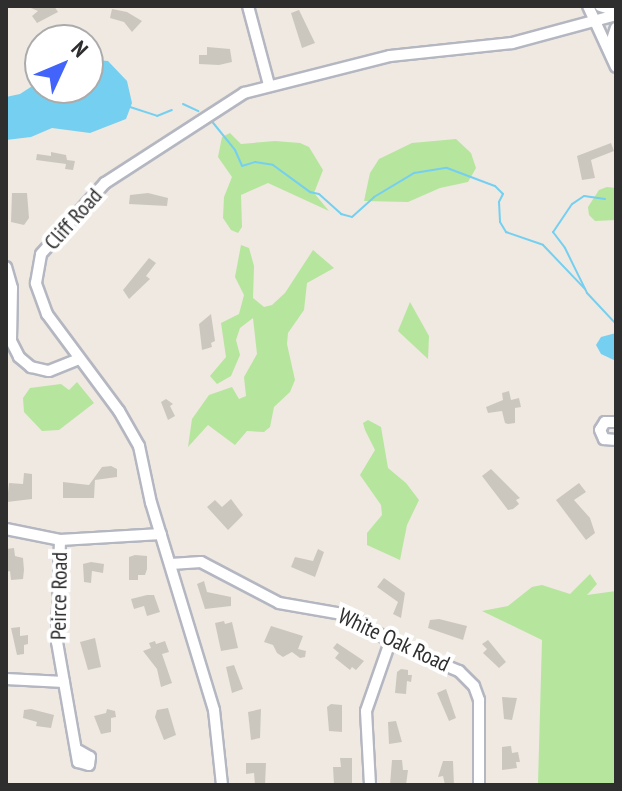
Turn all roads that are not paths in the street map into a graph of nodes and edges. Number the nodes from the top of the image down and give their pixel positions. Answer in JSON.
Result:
{"nodes":[{"id":1,"x":248,"y":6,"type":"edge"},
{"id":2,"x":588,"y":6,"type":"edge"},
{"id":3,"x":600,"y":6,"type":"edge"},
{"id":4,"x":616,"y":13,"type":"edge"},
{"id":5,"x":596,"y":21,"type":"junction"},
{"id":6,"x":616,"y":28,"type":"edge"},
{"id":7,"x":609,"y":51,"type":"junction"},
{"id":8,"x":616,"y":67,"type":"edge"},
{"id":9,"x":269,"y":85,"type":"junction"},
{"id":10,"x":6,"y":267,"type":"edge"},
{"id":11,"x":11,"y":355,"type":"edge"},
{"id":12,"x":79,"y":359,"type":"junction"},
{"id":13,"x":616,"y":422,"type":"edge"},
{"id":14,"x":616,"y":440,"type":"edge"},
{"id":15,"x":6,"y":529,"type":"edge"},
{"id":16,"x":161,"y":534,"type":"junction"},
{"id":17,"x":60,"y":540,"type":"junction"},
{"id":18,"x":171,"y":564,"type":"junction"},
{"id":19,"x":390,"y":642,"type":"junction"},
{"id":20,"x":6,"y":679,"type":"edge"},
{"id":21,"x":64,"y":682,"type":"junction"},
{"id":22,"x":79,"y":751,"type":"dead end"},
{"id":23,"x":222,"y":785,"type":"edge"},
{"id":24,"x":370,"y":785,"type":"edge"},
{"id":25,"x":479,"y":785,"type":"edge"}],
"edges":[{"from":1,"to":9,"type":"street"},
{"from":2,"to":5,"type":"street"},
{"from":3,"to":4,"type":"street"},
{"from":4,"to":5,"type":"street","name":"Cliff Road"},
{"from":5,"to":7,"type":"street"},
{"from":5,"to":9,"type":"street","name":"Cliff Road"},
{"from":6,"to":7,"type":"street"},
{"from":7,"to":8,"type":"street"},
{"from":9,"to":12,"type":"street","name":"Cliff Road"},
{"from":10,"to":11,"type":"street"},
{"from":11,"to":12,"type":"street"},
{"from":12,"to":16,"type":"street","name":"Cliff Road"},
{"from":13,"to":14,"type":"street"},
{"from":15,"to":17,"type":"street"},
{"from":16,"to":17,"type":"street","name":"Peirce Road"},
{"from":16,"to":18,"type":"street","name":"Cliff Road"},
{"from":17,"to":21,"type":"street","name":"Peirce Road"},
{"from":18,"to":19,"type":"street","name":"White Oak Road"},
{"from":18,"to":23,"type":"street","name":"Cliff Road"},
{"from":19,"to":24,"type":"street"},
{"from":19,"to":25,"type":"street","name":"White Oak Road"},
{"from":20,"to":21,"type":"street"},
{"from":21,"to":22,"type":"street","name":"Peirce Road"}]}
